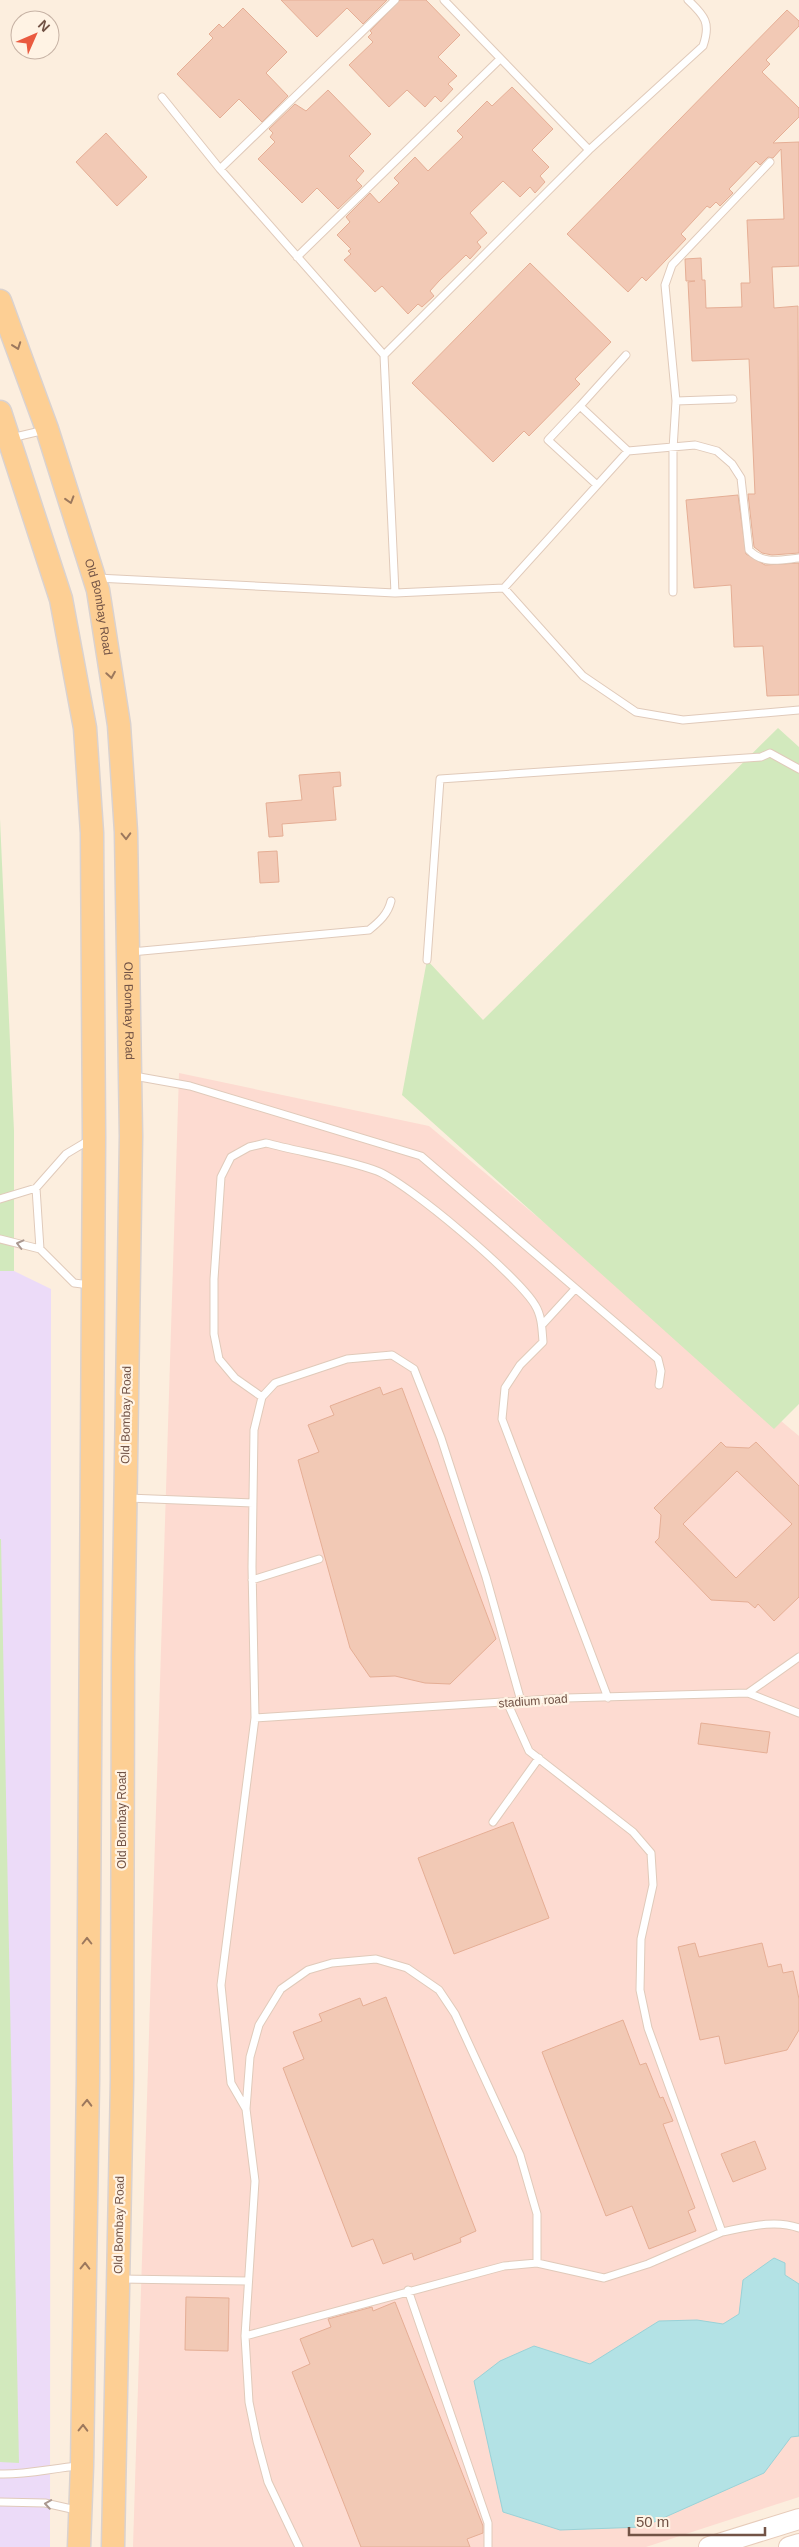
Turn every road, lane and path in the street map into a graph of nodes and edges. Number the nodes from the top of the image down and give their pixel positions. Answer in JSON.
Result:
{"nodes":[{"id":1,"x":395,"y":0,"type":"edge"},
{"id":2,"x":444,"y":0,"type":"edge"},
{"id":3,"x":688,"y":0,"type":"edge"},
{"id":4,"x":499,"y":60,"type":"junction"},
{"id":5,"x":162,"y":97,"type":"dead end"},
{"id":6,"x":589,"y":150,"type":"junction"},
{"id":7,"x":770,"y":162,"type":"dead end"},
{"id":8,"x":220,"y":168,"type":"junction"},
{"id":9,"x":297,"y":257,"type":"junction"},
{"id":10,"x":0,"y":301,"type":"edge"},
{"id":11,"x":384,"y":355,"type":"junction"},
{"id":12,"x":626,"y":355,"type":"dead end"},
{"id":13,"x":733,"y":398,"type":"dead end"},
{"id":14,"x":676,"y":401,"type":"junction"},
{"id":15,"x":580,"y":406,"type":"junction"},
{"id":16,"x":0,"y":412,"type":"edge"},
{"id":17,"x":48,"y":429,"type":"junction"},
{"id":18,"x":5,"y":439,"type":"edge"},
{"id":19,"x":673,"y":449,"type":"junction"},
{"id":20,"x":628,"y":451,"type":"junction"},
{"id":21,"x":597,"y":485,"type":"junction"},
{"id":22,"x":799,"y":558,"type":"edge"},
{"id":23,"x":94,"y":578,"type":"junction"},
{"id":24,"x":504,"y":588,"type":"junction"},
{"id":25,"x":395,"y":592,"type":"junction"},
{"id":26,"x":673,"y":592,"type":"dead end"},
{"id":27,"x":799,"y":710,"type":"edge"},
{"id":28,"x":799,"y":769,"type":"edge"},
{"id":29,"x":391,"y":901,"type":"dead end"},
{"id":30,"x":128,"y":952,"type":"junction"},
{"id":31,"x":427,"y":960,"type":"dead end"},
{"id":32,"x":130,"y":1075,"type":"junction"},
{"id":33,"x":94,"y":1137,"type":"junction"},
{"id":34,"x":36,"y":1188,"type":"junction"},
{"id":35,"x":0,"y":1199,"type":"edge"},
{"id":36,"x":94,"y":1210,"type":"junction"},
{"id":37,"x":129,"y":1211,"type":"junction"},
{"id":38,"x":0,"y":1239,"type":"edge"},
{"id":39,"x":40,"y":1249,"type":"junction"},
{"id":40,"x":93,"y":1285,"type":"junction"},
{"id":41,"x":576,"y":1288,"type":"junction"},
{"id":42,"x":542,"y":1325,"type":"junction"},
{"id":43,"x":659,"y":1385,"type":"dead end"},
{"id":44,"x":262,"y":1397,"type":"junction"},
{"id":45,"x":125,"y":1498,"type":"junction"},
{"id":46,"x":253,"y":1503,"type":"junction"},
{"id":47,"x":319,"y":1559,"type":"dead end"},
{"id":48,"x":252,"y":1580,"type":"junction"},
{"id":49,"x":799,"y":1657,"type":"edge"},
{"id":50,"x":748,"y":1693,"type":"junction"},
{"id":51,"x":608,"y":1698,"type":"junction"},
{"id":52,"x":521,"y":1701,"type":"junction"},
{"id":53,"x":507,"y":1702,"type":"junction"},
{"id":54,"x":799,"y":1713,"type":"edge"},
{"id":55,"x":255,"y":1718,"type":"junction"},
{"id":56,"x":539,"y":1758,"type":"junction"},
{"id":57,"x":493,"y":1822,"type":"dead end"},
{"id":58,"x":246,"y":2109,"type":"junction"},
{"id":59,"x":799,"y":2228,"type":"edge"},
{"id":60,"x":722,"y":2232,"type":"junction"},
{"id":61,"x":537,"y":2262,"type":"junction"},
{"id":62,"x":118,"y":2279,"type":"junction"},
{"id":63,"x":248,"y":2281,"type":"junction"},
{"id":64,"x":408,"y":2290,"type":"junction"},
{"id":65,"x":245,"y":2336,"type":"junction"},
{"id":66,"x":82,"y":2466,"type":"junction"},
{"id":67,"x":0,"y":2474,"type":"edge"},
{"id":68,"x":0,"y":2502,"type":"edge"},
{"id":69,"x":80,"y":2511,"type":"junction"},
{"id":70,"x":799,"y":2519,"type":"edge"},
{"id":71,"x":799,"y":2544,"type":"edge"},
{"id":72,"x":713,"y":2546,"type":"edge"},
{"id":73,"x":79,"y":2547,"type":"edge"},
{"id":74,"x":113,"y":2547,"type":"edge"},
{"id":75,"x":299,"y":2547,"type":"edge"},
{"id":76,"x":488,"y":2547,"type":"edge"},
{"id":77,"x":789,"y":2547,"type":"edge"}],
"edges":[{"from":1,"to":8,"type":"lane"},
{"from":2,"to":4,"type":"lane"},
{"from":3,"to":6,"type":"lane"},
{"from":4,"to":6,"type":"lane"},
{"from":4,"to":9,"type":"lane"},
{"from":5,"to":8,"type":"lane"},
{"from":6,"to":11,"type":"lane"},
{"from":7,"to":14,"type":"lane"},
{"from":8,"to":9,"type":"lane"},
{"from":9,"to":11,"type":"lane"},
{"from":10,"to":17,"type":"main road","name":"Old Bombay Road","one_way":true},
{"from":11,"to":25,"type":"lane"},
{"from":12,"to":15,"type":"lane"},
{"from":13,"to":14,"type":"lane"},
{"from":14,"to":19,"type":"lane"},
{"from":15,"to":20,"type":"lane"},
{"from":15,"to":21,"type":"lane"},
{"from":16,"to":18,"type":"main road"},
{"from":17,"to":18,"type":"lane"},
{"from":17,"to":23,"type":"main road","name":"Old Bombay Road","one_way":true},
{"from":18,"to":33,"type":"main road"},
{"from":19,"to":20,"type":"lane"},
{"from":19,"to":22,"type":"lane"},
{"from":19,"to":26,"type":"lane"},
{"from":20,"to":21,"type":"lane"},
{"from":21,"to":24,"type":"lane"},
{"from":23,"to":25,"type":"lane"},
{"from":23,"to":30,"type":"main road","name":"Old Bombay Road","one_way":true},
{"from":24,"to":25,"type":"lane"},
{"from":24,"to":27,"type":"lane"},
{"from":28,"to":31,"type":"lane"},
{"from":29,"to":30,"type":"lane"},
{"from":30,"to":32,"type":"main road","name":"Old Bombay Road"},
{"from":32,"to":37,"type":"main road","name":"Old Bombay Road"},
{"from":32,"to":41,"type":"lane"},
{"from":33,"to":34,"type":"lane"},
{"from":33,"to":36,"type":"main road"},
{"from":34,"to":35,"type":"lane"},
{"from":34,"to":39,"type":"lane"},
{"from":36,"to":37,"type":"main road"},
{"from":36,"to":40,"type":"main road"},
{"from":37,"to":45,"type":"main road","name":"Old Bombay Road"},
{"from":39,"to":38,"type":"lane","one_way":true},
{"from":39,"to":40,"type":"lane"},
{"from":66,"to":40,"type":"main road","one_way":true},
{"from":41,"to":42,"type":"lane"},
{"from":41,"to":43,"type":"lane"},
{"from":42,"to":44,"type":"lane"},
{"from":42,"to":51,"type":"lane"},
{"from":44,"to":46,"type":"lane"},
{"from":44,"to":52,"type":"lane"},
{"from":45,"to":46,"type":"lane"},
{"from":45,"to":62,"type":"main road","name":"Old Bombay Road"},
{"from":46,"to":48,"type":"lane"},
{"from":47,"to":48,"type":"lane"},
{"from":48,"to":55,"type":"lane"},
{"from":49,"to":50,"type":"lane"},
{"from":50,"to":51,"type":"lane","name":"stadium road"},
{"from":50,"to":54,"type":"lane"},
{"from":51,"to":52,"type":"lane","name":"stadium road"},
{"from":52,"to":53,"type":"lane","name":"stadium road"},
{"from":53,"to":55,"type":"lane","name":"stadium road"},
{"from":53,"to":56,"type":"lane"},
{"from":55,"to":58,"type":"lane"},
{"from":56,"to":57,"type":"lane"},
{"from":56,"to":60,"type":"lane"},
{"from":58,"to":61,"type":"lane"},
{"from":58,"to":63,"type":"lane"},
{"from":59,"to":60,"type":"lane"},
{"from":60,"to":61,"type":"lane"},
{"from":61,"to":64,"type":"lane"},
{"from":62,"to":63,"type":"lane"},
{"from":62,"to":74,"type":"main road","name":"Old Bombay Road"},
{"from":63,"to":65,"type":"lane"},
{"from":64,"to":65,"type":"lane"},
{"from":64,"to":76,"type":"lane"},
{"from":65,"to":75,"type":"lane"},
{"from":66,"to":67,"type":"lane"},
{"from":66,"to":69,"type":"main road"},
{"from":69,"to":68,"type":"lane","one_way":true},
{"from":69,"to":73,"type":"main road"},
{"from":70,"to":72,"type":"main road"},
{"from":71,"to":77,"type":"main road"}]}
